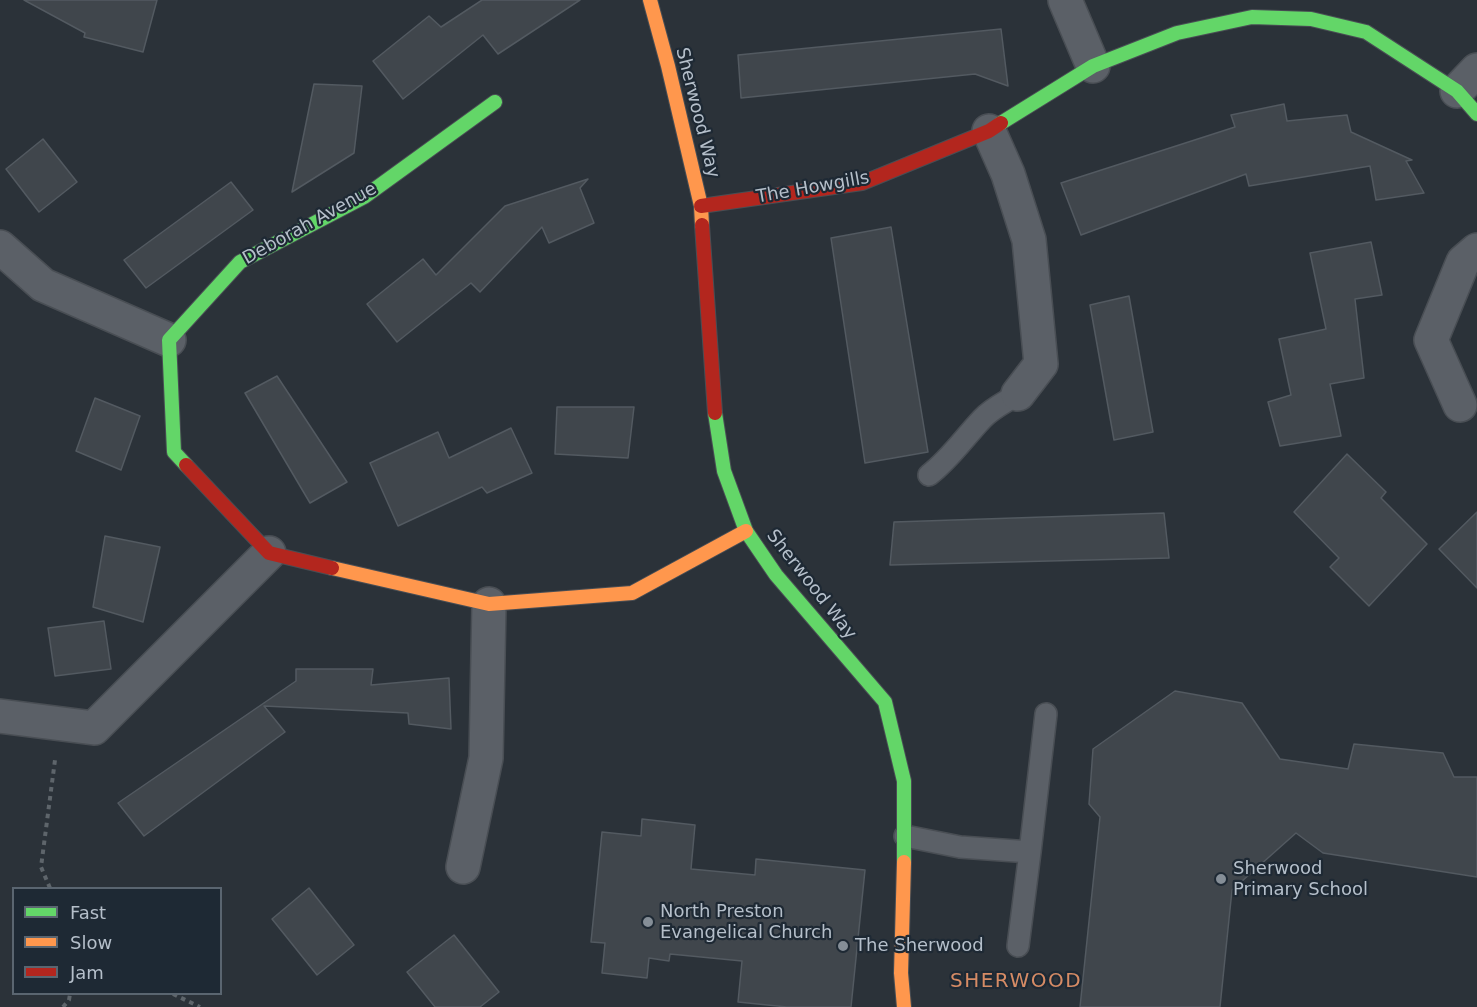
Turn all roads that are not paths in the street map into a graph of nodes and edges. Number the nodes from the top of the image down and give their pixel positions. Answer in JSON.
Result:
{"nodes":[{"id":1,"x":650,"y":0,"type":"edge"},
{"id":2,"x":1065,"y":0,"type":"edge"},
{"id":3,"x":1094,"y":66,"type":"junction"},
{"id":4,"x":1470,"y":91,"type":"edge"},
{"id":5,"x":495,"y":102,"type":"dead end"},
{"id":6,"x":989,"y":131,"type":"junction"},
{"id":7,"x":701,"y":206,"type":"junction"},
{"id":8,"x":0,"y":247,"type":"edge"},
{"id":9,"x":1477,"y":250,"type":"edge"},
{"id":10,"x":169,"y":340,"type":"junction"},
{"id":11,"x":1018,"y":394,"type":"joint"},
{"id":12,"x":1461,"y":405,"type":"dead end"},
{"id":13,"x":929,"y":475,"type":"dead end"},
{"id":14,"x":747,"y":531,"type":"junction"},
{"id":15,"x":269,"y":554,"type":"junction"},
{"id":16,"x":489,"y":604,"type":"junction"},
{"id":17,"x":1046,"y":714,"type":"dead end"},
{"id":18,"x":0,"y":716,"type":"edge"},
{"id":19,"x":905,"y":836,"type":"junction"},
{"id":20,"x":1030,"y":852,"type":"junction"},
{"id":21,"x":463,"y":867,"type":"dead end"},
{"id":22,"x":1018,"y":946,"type":"dead end"},
{"id":23,"x":904,"y":1007,"type":"edge"}],
"edges":[{"from":1,"to":7,"type":"street","name":"Sherwood Way"},
{"from":2,"to":3,"type":"street"},
{"from":3,"to":4,"type":"street","name":"The Howgills"},
{"from":3,"to":6,"type":"street","name":"The Howgills"},
{"from":5,"to":10,"type":"street","name":"Deborah Avenue"},
{"from":6,"to":7,"type":"street","name":"The Howgills"},
{"from":6,"to":11,"type":"street"},
{"from":7,"to":14,"type":"street","name":"Sherwood Way"},
{"from":8,"to":10,"type":"street"},
{"from":9,"to":12,"type":"street"},
{"from":10,"to":15,"type":"street"},
{"from":11,"to":13,"type":"lane"},
{"from":14,"to":16,"type":"street"},
{"from":14,"to":19,"type":"street","name":"Sherwood Way"},
{"from":15,"to":16,"type":"street"},
{"from":15,"to":18,"type":"street"},
{"from":16,"to":21,"type":"street"},
{"from":17,"to":20,"type":"lane"},
{"from":19,"to":20,"type":"lane"},
{"from":19,"to":23,"type":"street","name":"Sherwood Way"},
{"from":20,"to":22,"type":"lane"}]}
